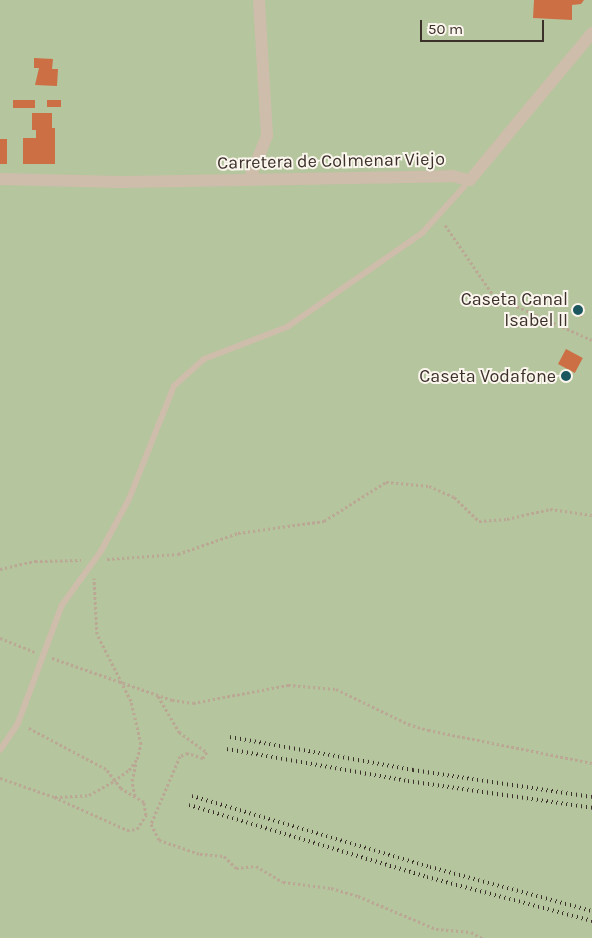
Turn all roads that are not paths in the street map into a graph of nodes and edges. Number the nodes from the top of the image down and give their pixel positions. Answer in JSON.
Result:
{"nodes":[{"id":1,"x":259,"y":0,"type":"edge"},
{"id":2,"x":592,"y":33,"type":"edge"},
{"id":3,"x":0,"y":179,"type":"edge"},
{"id":4,"x":249,"y":180,"type":"junction"},
{"id":5,"x":470,"y":180,"type":"junction"},
{"id":6,"x":0,"y":750,"type":"edge"}],
"edges":[{"from":1,"to":4,"type":"street"},
{"from":2,"to":5,"type":"street"},
{"from":3,"to":4,"type":"street","name":"Carretera de Colmenar Viejo"},
{"from":4,"to":5,"type":"street","name":"Carretera de Colmenar Viejo"},
{"from":5,"to":6,"type":"lane"}]}
